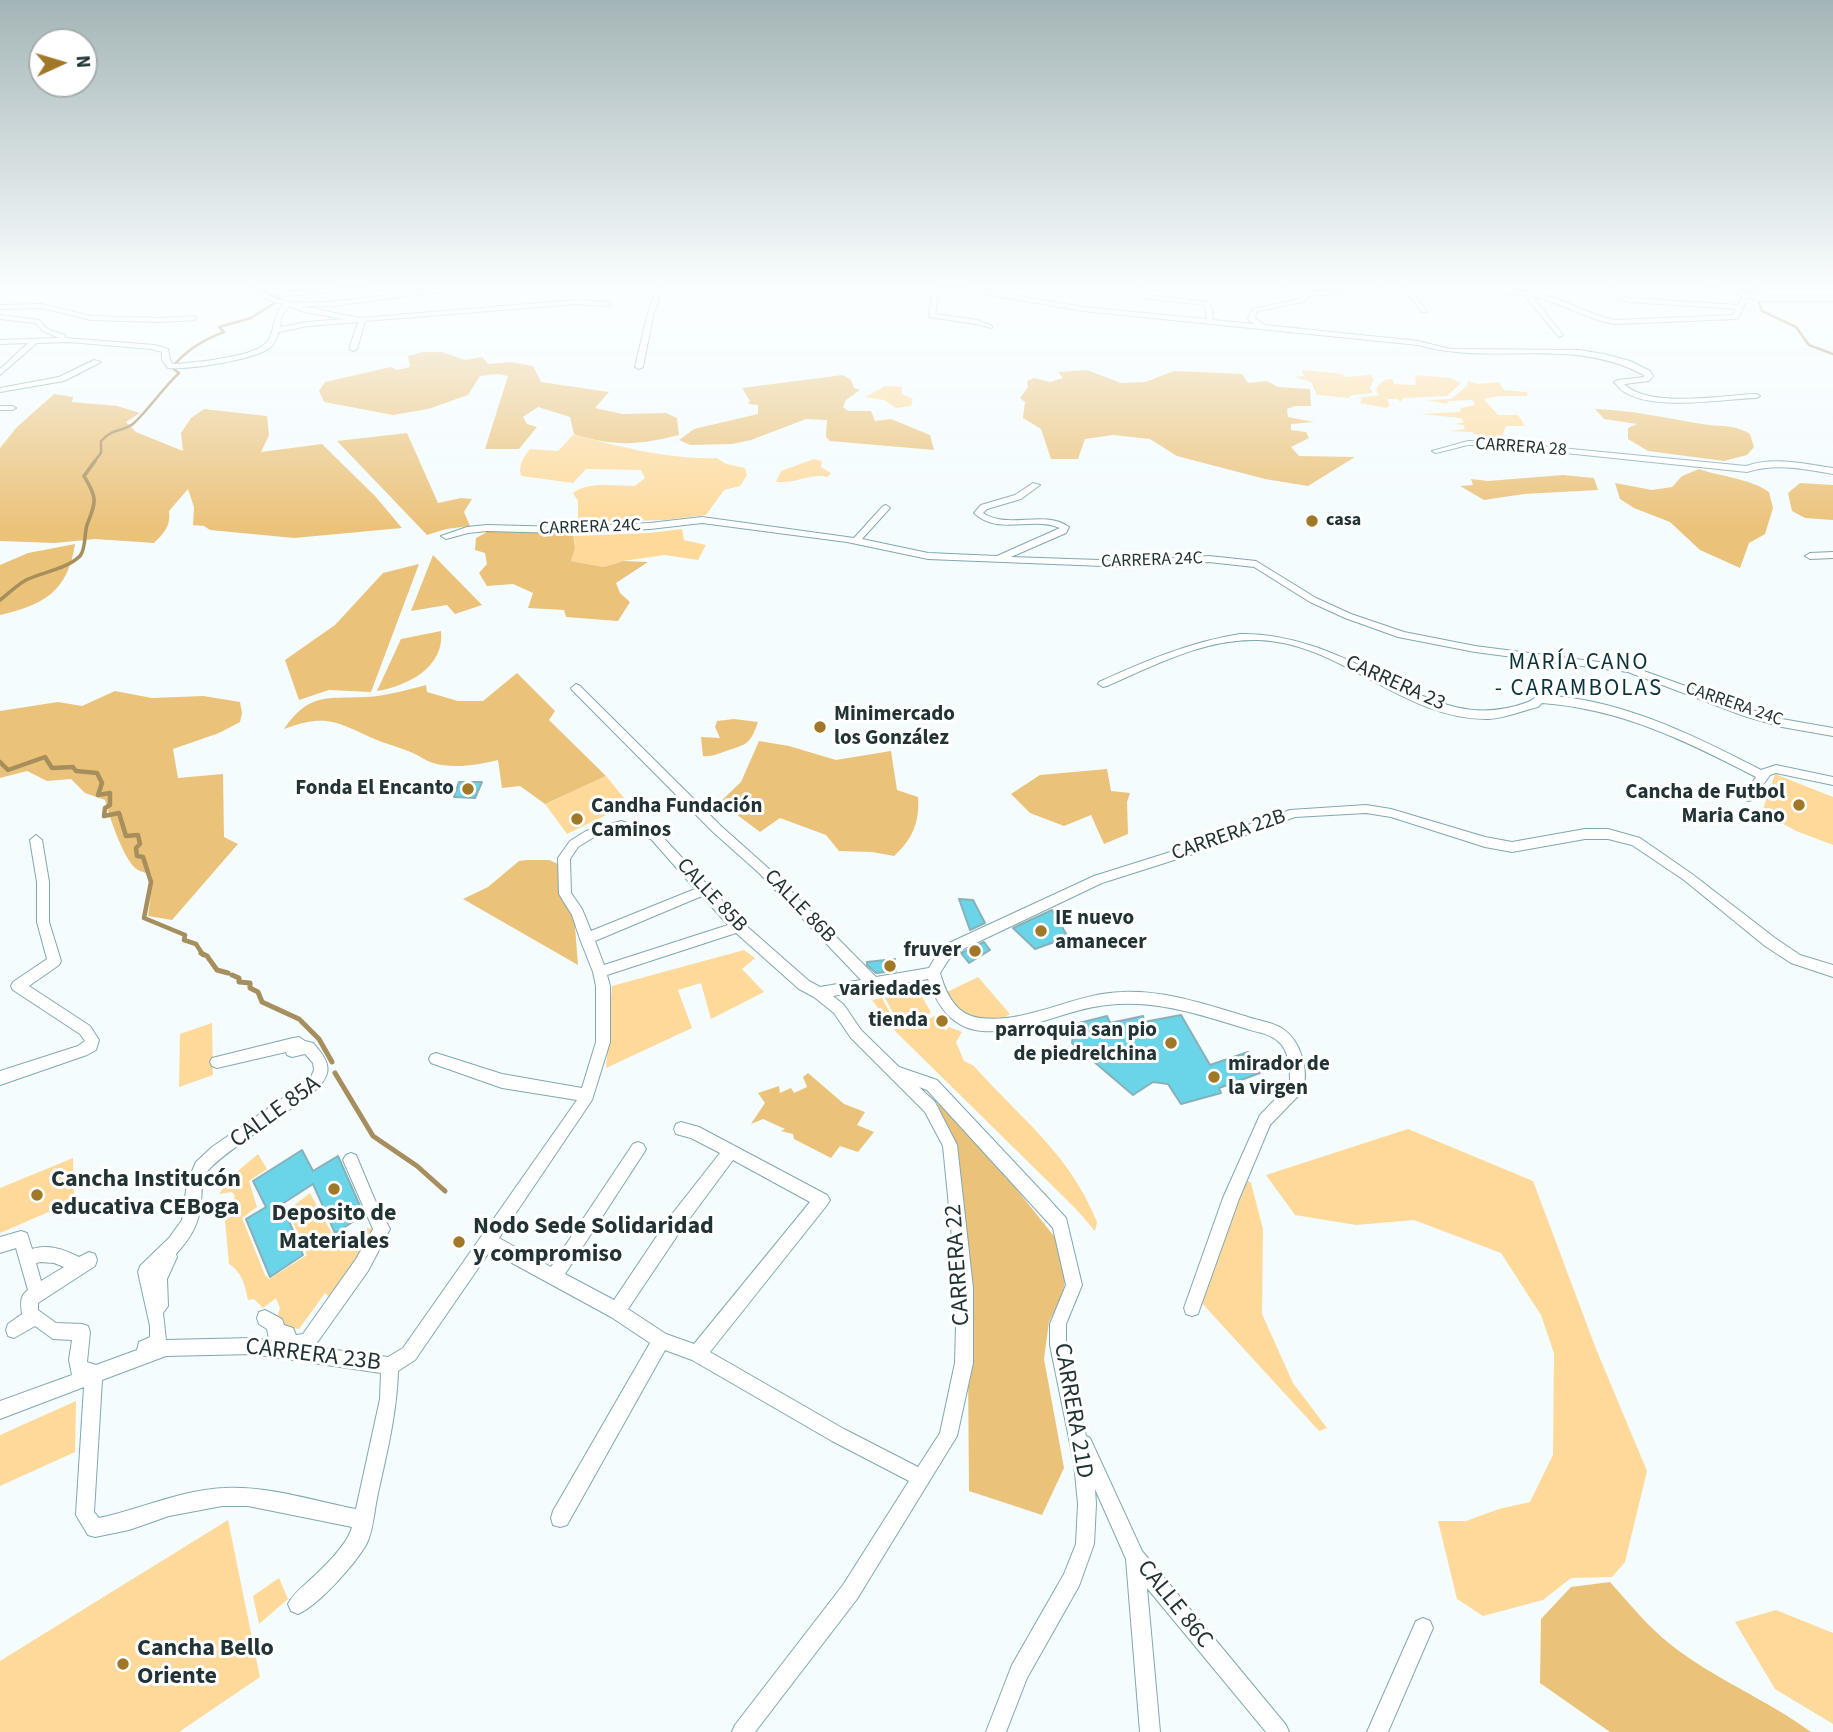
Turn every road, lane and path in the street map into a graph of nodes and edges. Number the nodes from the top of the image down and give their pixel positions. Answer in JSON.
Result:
{"nodes":[{"id":1,"x":83,"y":369,"type":"edge"},
{"id":2,"x":1636,"y":369,"type":"edge"},
{"id":3,"x":0,"y":390,"type":"edge"},
{"id":4,"x":1756,"y":396,"type":"dead end"},
{"id":5,"x":0,"y":408,"type":"edge"},
{"id":6,"x":12,"y":408,"type":"dead end"},
{"id":7,"x":1436,"y":451,"type":"dead end"},
{"id":8,"x":1833,"y":471,"type":"edge"},
{"id":9,"x":1036,"y":485,"type":"dead end"},
{"id":10,"x":886,"y":508,"type":"dead end"},
{"id":11,"x":446,"y":536,"type":"dead end"},
{"id":12,"x":856,"y":541,"type":"junction"},
{"id":13,"x":1833,"y":555,"type":"edge"},
{"id":14,"x":1810,"y":556,"type":"dead end"},
{"id":15,"x":1000,"y":558,"type":"junction"},
{"id":16,"x":1103,"y":684,"type":"dead end"},
{"id":17,"x":576,"y":688,"type":"dead end"},
{"id":18,"x":1833,"y":733,"type":"edge"},
{"id":19,"x":1763,"y":776,"type":"junction"},
{"id":20,"x":1833,"y":782,"type":"edge"},
{"id":21,"x":1748,"y":797,"type":"dead end"},
{"id":22,"x":36,"y":840,"type":"dead end"},
{"id":23,"x":705,"y":890,"type":"junction"},
{"id":24,"x":738,"y":927,"type":"junction"},
{"id":25,"x":586,"y":939,"type":"junction"},
{"id":26,"x":1833,"y":971,"type":"edge"},
{"id":27,"x":600,"y":972,"type":"junction"},
{"id":28,"x":933,"y":973,"type":"junction"},
{"id":29,"x":867,"y":982,"type":"junction"},
{"id":30,"x":819,"y":993,"type":"junction"},
{"id":31,"x":298,"y":1041,"type":"junction"},
{"id":32,"x":436,"y":1059,"type":"dead end"},
{"id":33,"x":217,"y":1062,"type":"dead end"},
{"id":34,"x":891,"y":1067,"type":"junction"},
{"id":35,"x":0,"y":1078,"type":"edge"},
{"id":36,"x":586,"y":1097,"type":"junction"},
{"id":37,"x":681,"y":1129,"type":"dead end"},
{"id":38,"x":638,"y":1149,"type":"dead end"},
{"id":39,"x":730,"y":1152,"type":"junction"},
{"id":40,"x":351,"y":1160,"type":"dead end"},
{"id":41,"x":488,"y":1241,"type":"junction"},
{"id":42,"x":0,"y":1245,"type":"edge"},
{"id":43,"x":374,"y":1258,"type":"dead end"},
{"id":44,"x":27,"y":1259,"type":"junction"},
{"id":45,"x":554,"y":1277,"type":"junction"},
{"id":46,"x":37,"y":1295,"type":"junction"},
{"id":47,"x":1192,"y":1308,"type":"dead end"},
{"id":48,"x":617,"y":1311,"type":"junction"},
{"id":49,"x":31,"y":1318,"type":"junction"},
{"id":50,"x":265,"y":1318,"type":"dead end"},
{"id":51,"x":14,"y":1330,"type":"dead end"},
{"id":52,"x":661,"y":1340,"type":"junction"},
{"id":53,"x":166,"y":1348,"type":"junction"},
{"id":54,"x":696,"y":1354,"type":"junction"},
{"id":55,"x":303,"y":1355,"type":"junction"},
{"id":56,"x":390,"y":1366,"type":"junction"},
{"id":57,"x":94,"y":1373,"type":"junction"},
{"id":58,"x":0,"y":1410,"type":"edge"},
{"id":59,"x":1076,"y":1424,"type":"junction"},
{"id":60,"x":921,"y":1478,"type":"junction"},
{"id":61,"x":560,"y":1518,"type":"dead end"},
{"id":62,"x":365,"y":1520,"type":"junction"},
{"id":63,"x":1135,"y":1558,"type":"junction"},
{"id":64,"x":298,"y":1604,"type":"dead end"},
{"id":65,"x":1423,"y":1628,"type":"dead end"},
{"id":66,"x":742,"y":1732,"type":"edge"},
{"id":67,"x":996,"y":1732,"type":"edge"},
{"id":68,"x":1150,"y":1732,"type":"edge"},
{"id":69,"x":1279,"y":1732,"type":"edge"},
{"id":70,"x":1377,"y":1732,"type":"edge"}],
"edges":[{"from":1,"to":3,"type":"street"},
{"from":2,"to":4,"type":"street"},
{"from":5,"to":6,"type":"street"},
{"from":7,"to":8,"type":"street","name":"CARRERA 28"},
{"from":9,"to":15,"type":"street"},
{"from":10,"to":12,"type":"street"},
{"from":11,"to":12,"type":"street","name":"CARRERA 24C"},
{"from":12,"to":15,"type":"street","name":"CARRERA 24C"},
{"from":13,"to":14,"type":"street"},
{"from":15,"to":18,"type":"street","name":"CARRERA 24C"},
{"from":16,"to":19,"type":"street","name":"CARRERA 23"},
{"from":17,"to":29,"type":"street","name":"CALLE 86B"},
{"from":19,"to":20,"type":"street"},
{"from":19,"to":21,"type":"street"},
{"from":22,"to":35,"type":"street"},
{"from":23,"to":24,"type":"street","name":"CALLE 85B"},
{"from":23,"to":25,"type":"street"},
{"from":23,"to":25,"type":"street","name":"CALLE 85B"},
{"from":24,"to":27,"type":"street"},
{"from":24,"to":30,"type":"street","name":"CALLE 85B"},
{"from":25,"to":27,"type":"street","name":"CALLE 85B"},
{"from":26,"to":28,"type":"street","name":"CARRERA 22B"},
{"from":27,"to":36,"type":"street","name":"CALLE 85B"},
{"from":28,"to":29,"type":"street"},
{"from":28,"to":47,"type":"street"},
{"from":29,"to":30,"type":"street"},
{"from":30,"to":34,"type":"street","name":"CARRERA 22"},
{"from":31,"to":33,"type":"street"},
{"from":31,"to":49,"type":"street"},
{"from":31,"to":53,"type":"street","name":"CALLE 85A"},
{"from":32,"to":36,"type":"street"},
{"from":34,"to":59,"type":"street","name":"CARRERA 21D"},
{"from":34,"to":60,"type":"street","name":"CARRERA 22"},
{"from":36,"to":41,"type":"street","name":"CARRERA 23B"},
{"from":37,"to":39,"type":"street"},
{"from":38,"to":45,"type":"street"},
{"from":39,"to":48,"type":"street"},
{"from":39,"to":54,"type":"street"},
{"from":40,"to":50,"type":"street"},
{"from":41,"to":45,"type":"street"},
{"from":41,"to":56,"type":"street","name":"CARRERA 23B"},
{"from":42,"to":44,"type":"street"},
{"from":43,"to":55,"type":"street"},
{"from":44,"to":46,"type":"street"},
{"from":44,"to":46,"type":"street"},
{"from":45,"to":48,"type":"street"},
{"from":46,"to":49,"type":"street"},
{"from":48,"to":52,"type":"street"},
{"from":49,"to":51,"type":"street"},
{"from":52,"to":54,"type":"street"},
{"from":52,"to":61,"type":"street"},
{"from":53,"to":55,"type":"street","name":"CARRERA 23B"},
{"from":53,"to":57,"type":"street","name":"CARRERA 23B"},
{"from":54,"to":60,"type":"street"},
{"from":55,"to":56,"type":"street","name":"CARRERA 23B"},
{"from":56,"to":62,"type":"street"},
{"from":57,"to":58,"type":"street","name":"CARRERA 23B"},
{"from":57,"to":62,"type":"street"},
{"from":59,"to":63,"type":"street","name":"CALLE 86C"},
{"from":59,"to":67,"type":"street","name":"CARRERA 21D"},
{"from":60,"to":66,"type":"street","name":"CARRERA 22"},
{"from":62,"to":64,"type":"street"},
{"from":63,"to":68,"type":"street"},
{"from":63,"to":69,"type":"street","name":"CALLE 86C"},
{"from":65,"to":70,"type":"street"}]}
